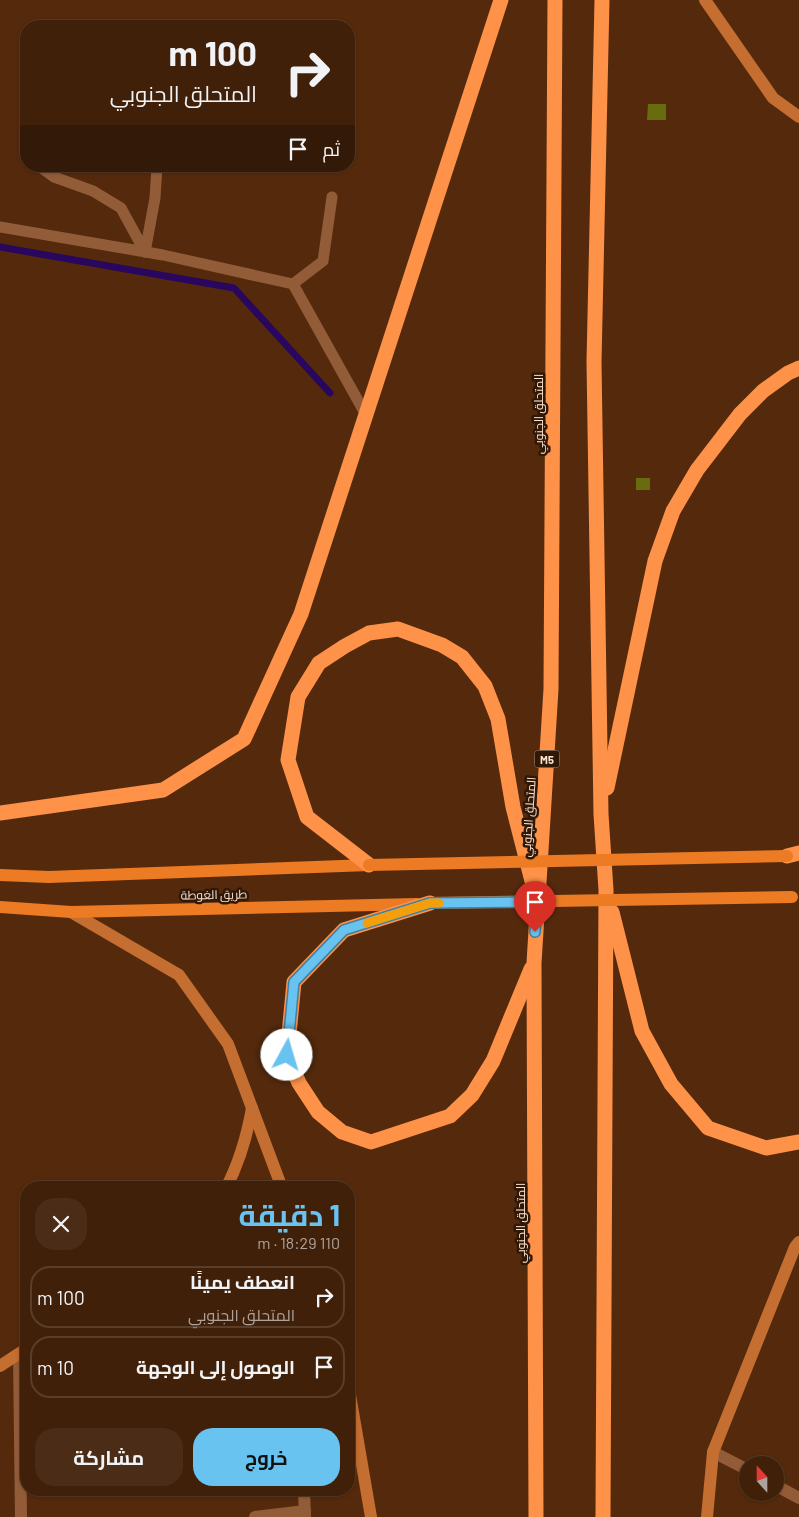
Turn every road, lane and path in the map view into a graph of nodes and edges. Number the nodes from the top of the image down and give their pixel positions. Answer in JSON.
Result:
{"nodes":[{"id":1,"x":501,"y":0,"type":"edge"},
{"id":2,"x":555,"y":0,"type":"edge"},
{"id":3,"x":602,"y":0,"type":"edge"},
{"id":4,"x":705,"y":0,"type":"edge"},
{"id":5,"x":799,"y":117,"type":"edge"},
{"id":6,"x":48,"y":172,"type":"edge"},
{"id":7,"x":157,"y":172,"type":"edge"},
{"id":8,"x":332,"y":197,"type":"dead end"},
{"id":9,"x":0,"y":227,"type":"edge"},
{"id":10,"x":144,"y":252,"type":"junction"},
{"id":11,"x":293,"y":284,"type":"junction"},
{"id":12,"x":799,"y":368,"type":"edge"},
{"id":13,"x":366,"y":415,"type":"junction"},
{"id":14,"x":0,"y":812,"type":"edge"},
{"id":15,"x":601,"y":814,"type":"junction"},
{"id":16,"x":795,"y":855,"type":"edge"},
{"id":17,"x":369,"y":865,"type":"junction"},
{"id":18,"x":0,"y":875,"type":"edge"},
{"id":19,"x":606,"y":890,"type":"junction"},
{"id":20,"x":797,"y":898,"type":"edge"},
{"id":21,"x":537,"y":902,"type":"junction"},
{"id":22,"x":430,"y":903,"type":"junction"},
{"id":23,"x":0,"y":907,"type":"edge"},
{"id":24,"x":71,"y":912,"type":"junction"},
{"id":25,"x":534,"y":963,"type":"junction"},
{"id":26,"x":252,"y":1108,"type":"junction"},
{"id":27,"x":799,"y":1142,"type":"edge"},
{"id":28,"x":229,"y":1181,"type":"edge"},
{"id":29,"x":279,"y":1181,"type":"edge"},
{"id":30,"x":799,"y":1242,"type":"edge"},
{"id":31,"x":20,"y":1353,"type":"edge"},
{"id":32,"x":0,"y":1366,"type":"edge"},
{"id":33,"x":355,"y":1424,"type":"edge"},
{"id":34,"x":713,"y":1452,"type":"junction"},
{"id":35,"x":739,"y":1465,"type":"edge"},
{"id":36,"x":784,"y":1490,"type":"edge"},
{"id":37,"x":21,"y":1496,"type":"edge"},
{"id":38,"x":304,"y":1496,"type":"edge"},
{"id":39,"x":799,"y":1498,"type":"edge"},
{"id":40,"x":305,"y":1514,"type":"edge"},
{"id":41,"x":21,"y":1517,"type":"edge"},
{"id":42,"x":255,"y":1517,"type":"edge"},
{"id":43,"x":371,"y":1517,"type":"edge"},
{"id":44,"x":536,"y":1517,"type":"edge"},
{"id":45,"x":603,"y":1517,"type":"edge"},
{"id":46,"x":707,"y":1517,"type":"edge"}],
"edges":[{"from":1,"to":13,"type":"highway"},
{"from":2,"to":21,"type":"highway","name":"المتحلق الجنوبي","number":"M5"},
{"from":3,"to":15,"type":"highway"},
{"from":4,"to":5,"type":"main road"},
{"from":6,"to":10,"type":"lane"},
{"from":7,"to":10,"type":"lane"},
{"from":8,"to":11,"type":"lane"},
{"from":9,"to":10,"type":"lane"},
{"from":10,"to":11,"type":"lane"},
{"from":11,"to":13,"type":"lane"},
{"from":12,"to":15,"type":"highway"},
{"from":13,"to":14,"type":"highway"},
{"from":15,"to":19,"type":"highway"},
{"from":16,"to":17,"type":"main road","bridge":true},
{"from":17,"to":18,"type":"main road"},
{"from":17,"to":21,"type":"highway"},
{"from":19,"to":27,"type":"highway"},
{"from":19,"to":45,"type":"highway"},
{"from":20,"to":21,"type":"main road","name":"طريق الغوطة","bridge":true},
{"from":21,"to":22,"type":"main road","name":"طريق الغوطة","bridge":true},
{"from":21,"to":25,"type":"highway","name":"المتحلق الجنوبي","number":"M5"},
{"from":22,"to":24,"type":"main road","name":"طريق الغوطة"},
{"from":22,"to":25,"type":"highway"},
{"from":23,"to":24,"type":"main road","name":"طريق الغوطة"},
{"from":24,"to":26,"type":"main road"},
{"from":25,"to":44,"type":"highway","name":"المتحلق الجنوبي","number":"M5"},
{"from":26,"to":28,"type":"main road"},
{"from":26,"to":29,"type":"main road"},
{"from":30,"to":34,"type":"main road"},
{"from":31,"to":32,"type":"main road"},
{"from":33,"to":43,"type":"main road"},
{"from":34,"to":35,"type":"street"},
{"from":34,"to":46,"type":"main road"},
{"from":36,"to":39,"type":"street"},
{"from":37,"to":41,"type":"street"},
{"from":38,"to":40,"type":"street"},
{"from":40,"to":42,"type":"street"}]}
